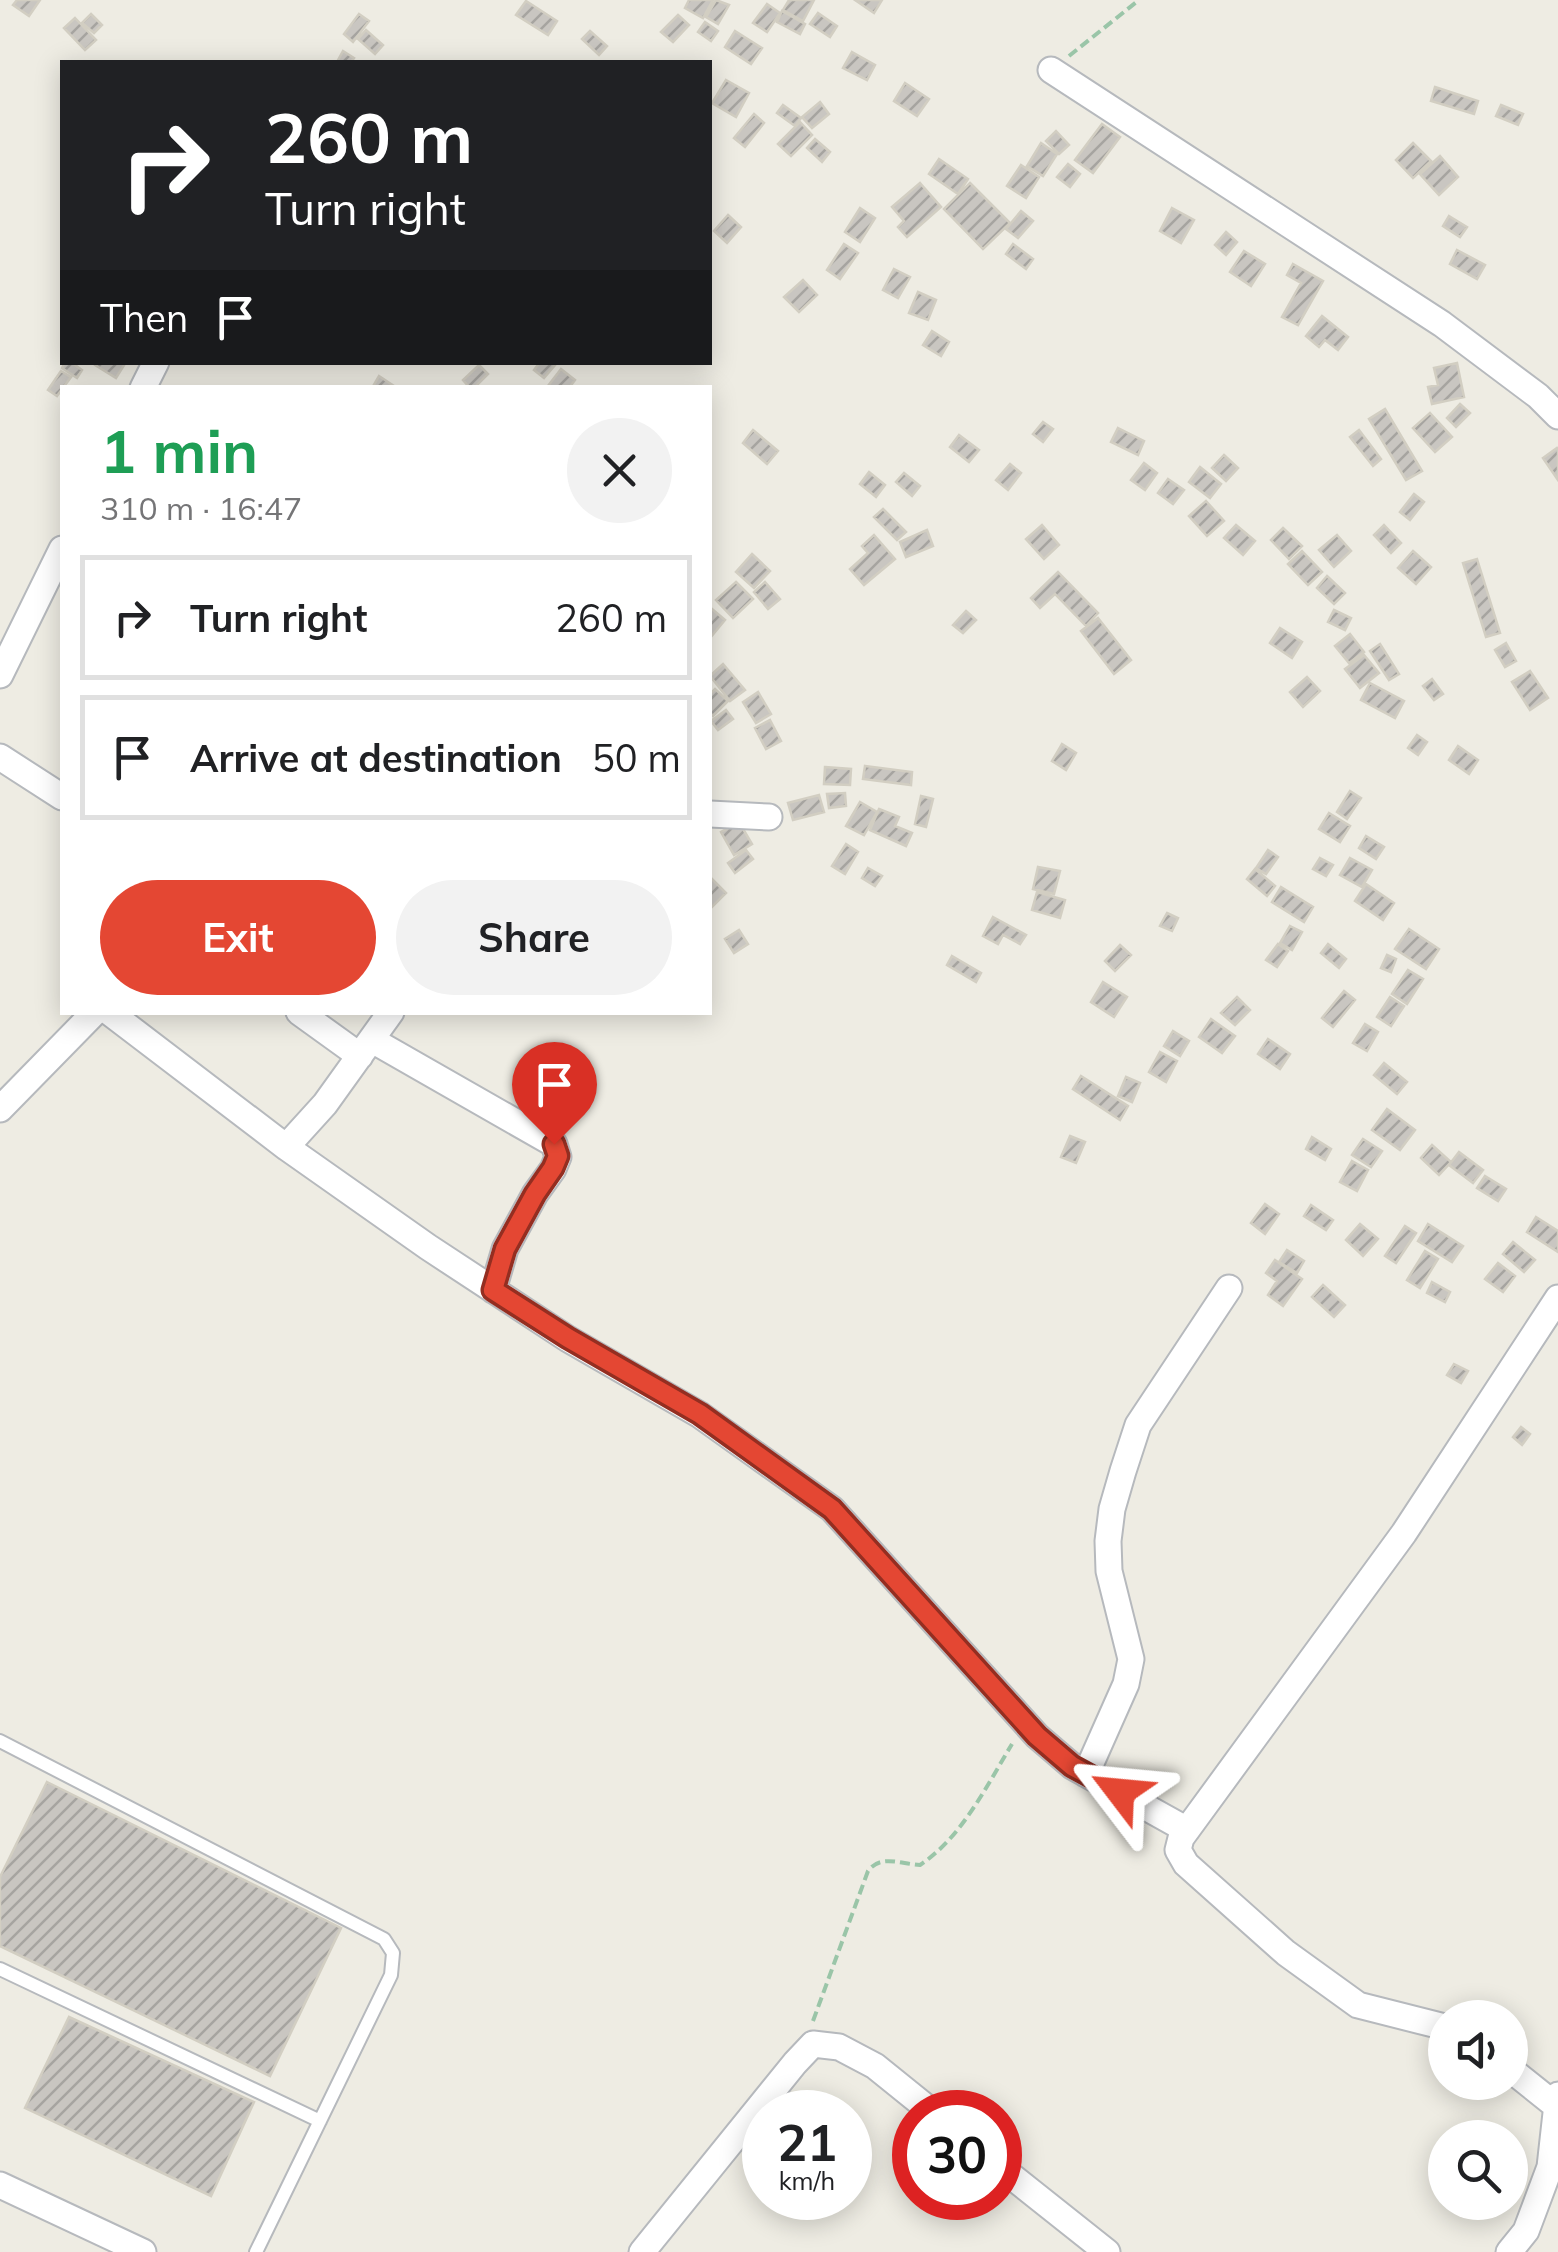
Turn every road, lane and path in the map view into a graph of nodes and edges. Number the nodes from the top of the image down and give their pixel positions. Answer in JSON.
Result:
{"nodes":[{"id":1,"x":1139,"y":0,"type":"edge"},
{"id":2,"x":1051,"y":70,"type":"joint"},
{"id":3,"x":1558,"y":416,"type":"edge"},
{"id":4,"x":60,"y":553,"type":"edge"},
{"id":5,"x":0,"y":674,"type":"edge"},
{"id":6,"x":0,"y":757,"type":"edge"},
{"id":7,"x":60,"y":796,"type":"edge"},
{"id":8,"x":712,"y":814,"type":"edge"},
{"id":9,"x":769,"y":817,"type":"dead end"},
{"id":10,"x":92,"y":1015,"type":"edge"},
{"id":11,"x":113,"y":1015,"type":"edge"},
{"id":12,"x":305,"y":1015,"type":"edge"},
{"id":13,"x":389,"y":1015,"type":"edge"},
{"id":14,"x":366,"y":1048,"type":"junction"},
{"id":15,"x":0,"y":1110,"type":"edge"},
{"id":16,"x":286,"y":1146,"type":"junction"},
{"id":17,"x":1228,"y":1288,"type":"dead end"},
{"id":18,"x":493,"y":1290,"type":"junction"},
{"id":19,"x":1558,"y":1298,"type":"edge"},
{"id":20,"x":1026,"y":1723,"type":"junction"},
{"id":21,"x":0,"y":1741,"type":"edge"},
{"id":22,"x":1086,"y":1774,"type":"junction"},
{"id":23,"x":1187,"y":1830,"type":"junction"},
{"id":24,"x":0,"y":1968,"type":"edge"},
{"id":25,"x":1428,"y":2024,"type":"edge"},
{"id":26,"x":814,"y":2044,"type":"junction"},
{"id":27,"x":1528,"y":2080,"type":"edge"},
{"id":28,"x":905,"y":2090,"type":"edge"},
{"id":29,"x":1557,"y":2100,"type":"edge"},
{"id":30,"x":320,"y":2121,"type":"junction"},
{"id":31,"x":1555,"y":2153,"type":"edge"},
{"id":32,"x":1022,"y":2184,"type":"edge"},
{"id":33,"x":0,"y":2185,"type":"edge"},
{"id":34,"x":143,"y":2252,"type":"edge"},
{"id":35,"x":256,"y":2252,"type":"edge"},
{"id":36,"x":642,"y":2252,"type":"edge"},
{"id":37,"x":1107,"y":2252,"type":"edge"},
{"id":38,"x":1509,"y":2252,"type":"edge"}],
"edges":[{"from":1,"to":2,"type":"path"},
{"from":2,"to":3,"type":"street"},
{"from":4,"to":5,"type":"street"},
{"from":6,"to":7,"type":"street"},
{"from":8,"to":9,"type":"street"},
{"from":10,"to":15,"type":"street"},
{"from":11,"to":16,"type":"street"},
{"from":12,"to":14,"type":"street"},
{"from":13,"to":14,"type":"street"},
{"from":14,"to":16,"type":"street"},
{"from":14,"to":18,"type":"street"},
{"from":16,"to":18,"type":"street"},
{"from":17,"to":22,"type":"street"},
{"from":18,"to":20,"type":"street"},
{"from":19,"to":23,"type":"street"},
{"from":20,"to":22,"type":"street"},
{"from":20,"to":26,"type":"path"},
{"from":21,"to":30,"type":"lane"},
{"from":22,"to":23,"type":"street"},
{"from":23,"to":25,"type":"street"},
{"from":24,"to":30,"type":"lane"},
{"from":26,"to":28,"type":"street"},
{"from":26,"to":36,"type":"street"},
{"from":27,"to":29,"type":"street"},
{"from":29,"to":31,"type":"street"},
{"from":30,"to":35,"type":"lane"},
{"from":31,"to":38,"type":"street"},
{"from":32,"to":37,"type":"street"},
{"from":33,"to":34,"type":"street"}]}
